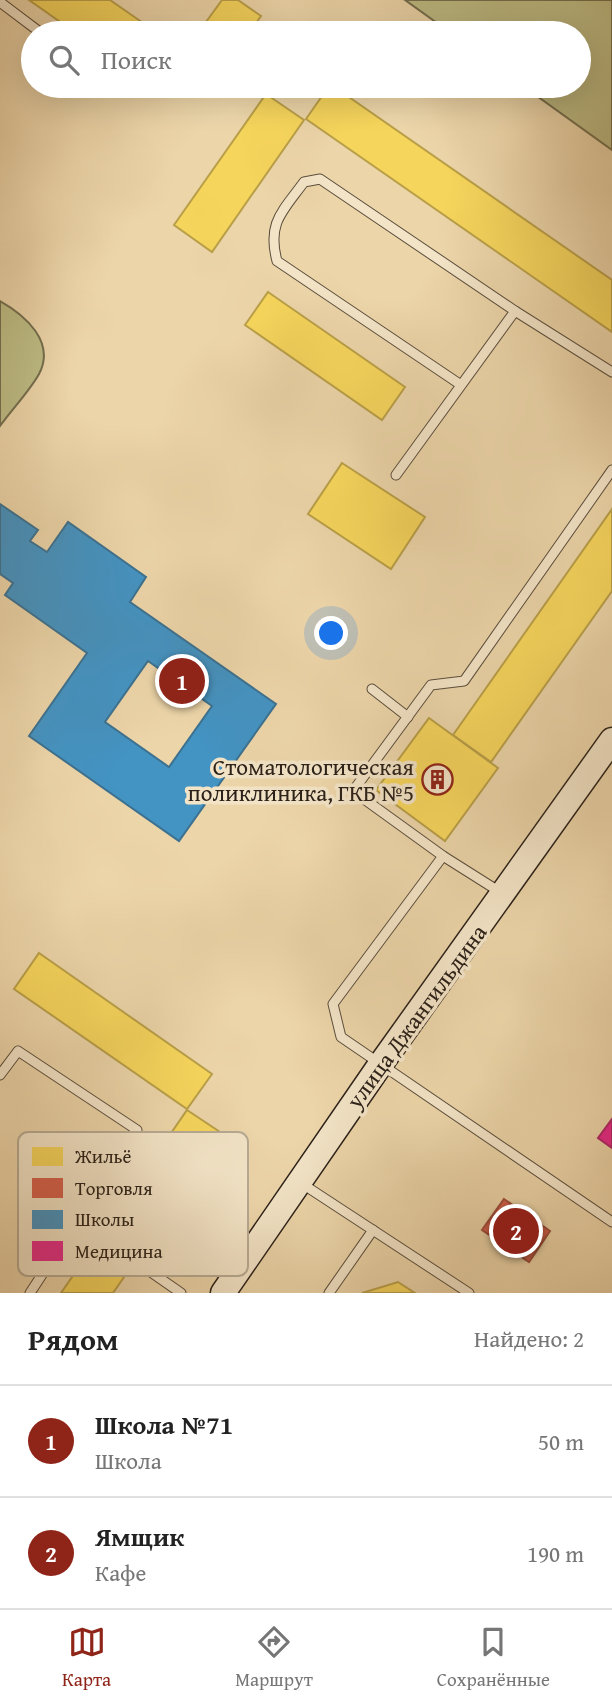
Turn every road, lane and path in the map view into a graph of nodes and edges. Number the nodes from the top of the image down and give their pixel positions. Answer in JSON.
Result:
{"nodes":[{"id":1,"x":0,"y":2,"type":"edge"},
{"id":2,"x":25,"y":21,"type":"edge"},
{"id":3,"x":515,"y":311,"type":"junction"},
{"id":4,"x":612,"y":372,"type":"edge"},
{"id":5,"x":461,"y":385,"type":"junction"},
{"id":6,"x":612,"y":470,"type":"edge"},
{"id":7,"x":396,"y":475,"type":"dead end"},
{"id":8,"x":372,"y":689,"type":"dead end"},
{"id":9,"x":408,"y":717,"type":"junction"},
{"id":10,"x":612,"y":740,"type":"edge"},
{"id":11,"x":443,"y":856,"type":"junction"},
{"id":12,"x":503,"y":894,"type":"junction"},
{"id":13,"x":380,"y":1065,"type":"junction"},
{"id":14,"x":0,"y":1074,"type":"edge"},
{"id":15,"x":136,"y":1132,"type":"edge"},
{"id":16,"x":300,"y":1182,"type":"junction"},
{"id":17,"x":612,"y":1222,"type":"edge"},
{"id":18,"x":373,"y":1230,"type":"junction"},
{"id":19,"x":248,"y":1257,"type":"edge"},
{"id":20,"x":41,"y":1276,"type":"edge"},
{"id":21,"x":157,"y":1276,"type":"edge"},
{"id":22,"x":235,"y":1276,"type":"edge"},
{"id":23,"x":30,"y":1293,"type":"edge"},
{"id":24,"x":181,"y":1293,"type":"edge"},
{"id":25,"x":223,"y":1293,"type":"edge"},
{"id":26,"x":329,"y":1293,"type":"edge"},
{"id":27,"x":468,"y":1293,"type":"edge"}],
"edges":[{"from":1,"to":2,"type":"lane"},
{"from":3,"to":4,"type":"lane"},
{"from":3,"to":5,"type":"lane"},
{"from":3,"to":5,"type":"lane"},
{"from":5,"to":7,"type":"lane"},
{"from":6,"to":9,"type":"lane"},
{"from":8,"to":9,"type":"lane"},
{"from":9,"to":11,"type":"lane"},
{"from":10,"to":12,"type":"main road","name":"улица Джангильдина"},
{"from":11,"to":12,"type":"lane"},
{"from":11,"to":13,"type":"lane"},
{"from":12,"to":13,"type":"main road","name":"улица Джангильдина"},
{"from":13,"to":16,"type":"main road","name":"улица Джангильдина"},
{"from":13,"to":17,"type":"lane"},
{"from":14,"to":15,"type":"lane"},
{"from":16,"to":18,"type":"lane"},
{"from":16,"to":19,"type":"main road","name":"улица Джангильдина"},
{"from":18,"to":26,"type":"lane"},
{"from":18,"to":27,"type":"lane"},
{"from":20,"to":23,"type":"lane"},
{"from":21,"to":24,"type":"lane"},
{"from":22,"to":25,"type":"main road","name":"улица Джангильдина"}]}
